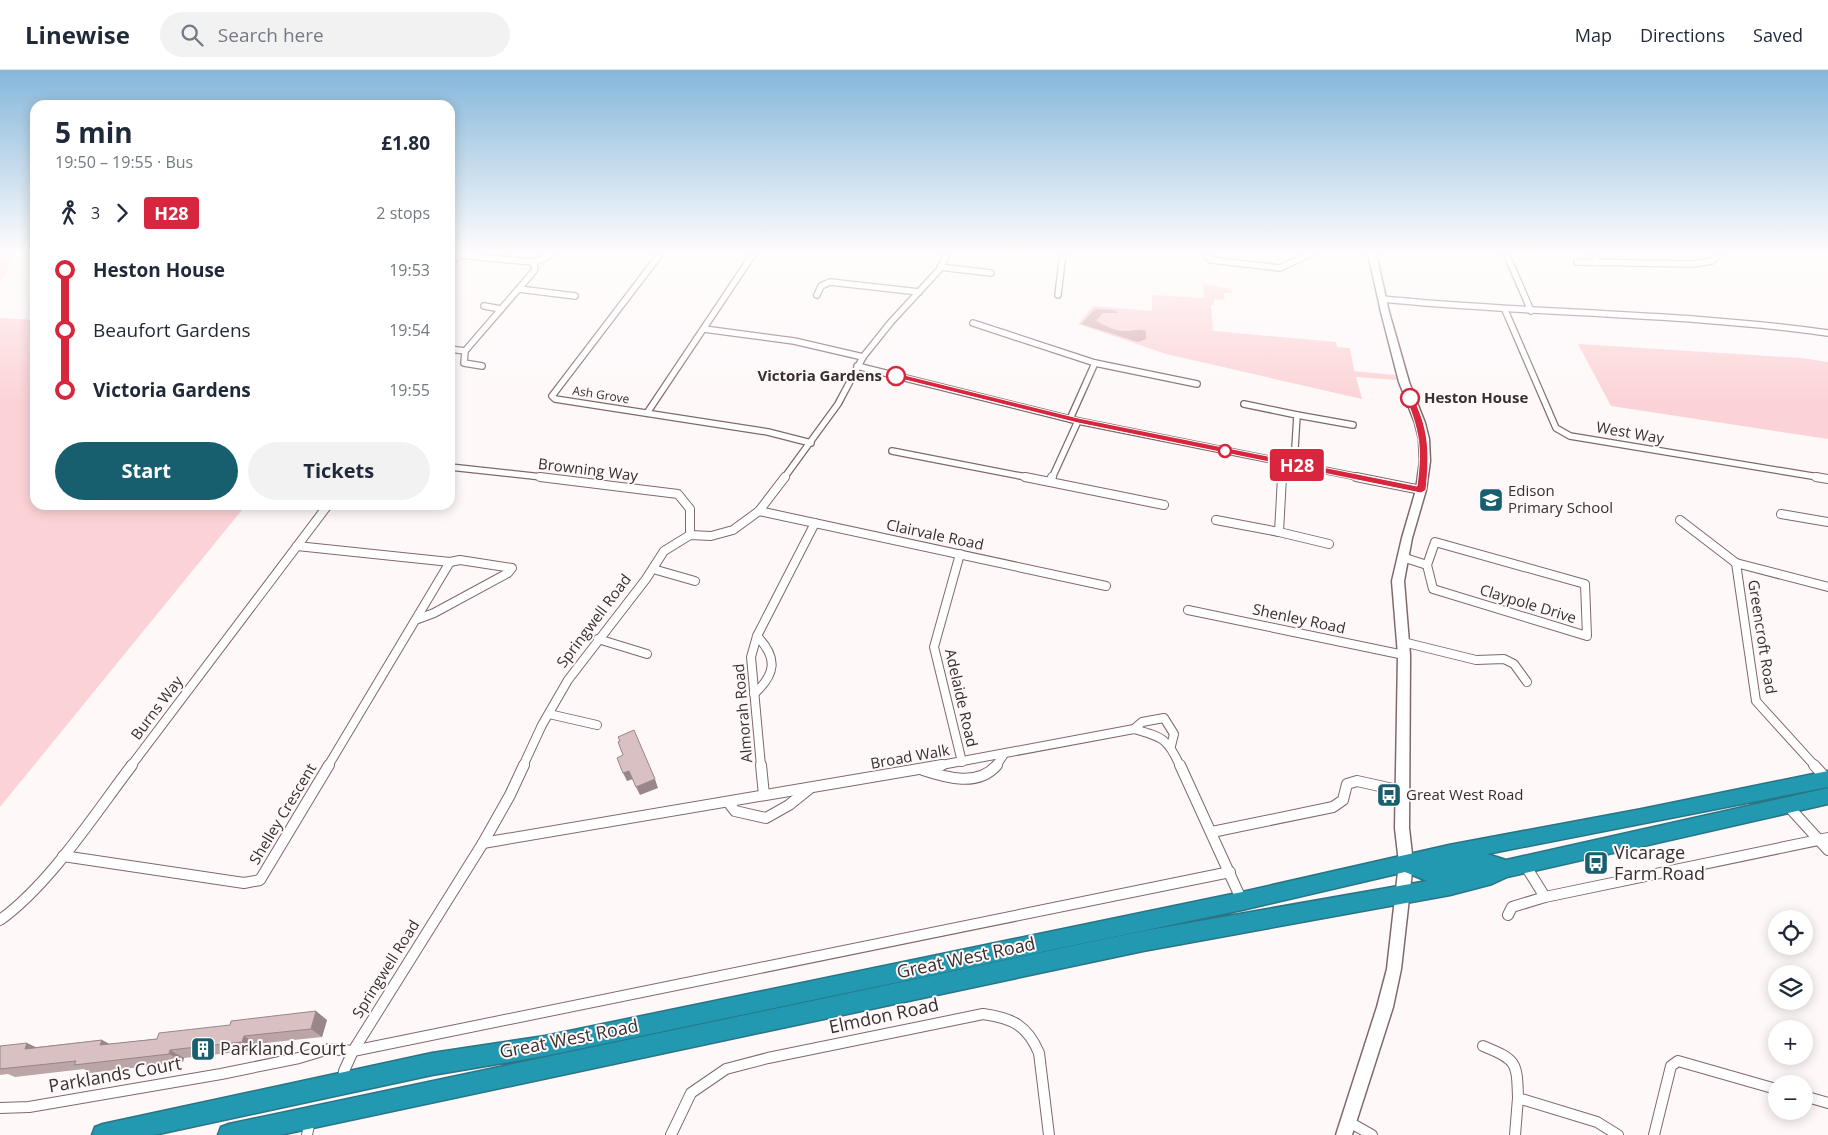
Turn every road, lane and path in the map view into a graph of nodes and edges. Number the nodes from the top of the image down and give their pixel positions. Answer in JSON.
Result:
{"nodes":[{"id":1,"x":506,"y":303,"type":"edge"},
{"id":2,"x":623,"y":303,"type":"edge"},
{"id":3,"x":721,"y":303,"type":"edge"},
{"id":4,"x":909,"y":303,"type":"edge"},
{"id":5,"x":1383,"y":303,"type":"edge"},
{"id":6,"x":1423,"y":303,"type":"edge"},
{"id":7,"x":1527,"y":303,"type":"edge"},
{"id":8,"x":484,"y":306,"type":"dead end"},
{"id":9,"x":501,"y":309,"type":"junction"},
{"id":10,"x":1504,"y":310,"type":"junction"},
{"id":11,"x":1531,"y":311,"type":"junction"},
{"id":12,"x":973,"y":323,"type":"dead end"},
{"id":13,"x":704,"y":329,"type":"junction"},
{"id":14,"x":1828,"y":333,"type":"edge"},
{"id":15,"x":455,"y":350,"type":"edge"},
{"id":16,"x":465,"y":351,"type":"junction"},
{"id":17,"x":863,"y":357,"type":"junction"},
{"id":18,"x":1095,"y":363,"type":"junction"},
{"id":19,"x":482,"y":366,"type":"dead end"},
{"id":20,"x":857,"y":366,"type":"junction"},
{"id":21,"x":1197,"y":384,"type":"dead end"},
{"id":22,"x":1244,"y":404,"type":"dead end"},
{"id":23,"x":647,"y":413,"type":"junction"},
{"id":24,"x":1297,"y":415,"type":"junction"},
{"id":25,"x":1070,"y":419,"type":"junction"},
{"id":26,"x":1078,"y":421,"type":"junction"},
{"id":27,"x":1353,"y":425,"type":"dead end"},
{"id":28,"x":811,"y":443,"type":"junction"},
{"id":29,"x":892,"y":451,"type":"dead end"},
{"id":30,"x":1283,"y":462,"type":"junction"},
{"id":31,"x":1294,"y":465,"type":"junction"},
{"id":32,"x":455,"y":468,"type":"edge"},
{"id":33,"x":1828,"y":479,"type":"edge"},
{"id":34,"x":1050,"y":482,"type":"junction"},
{"id":35,"x":1421,"y":490,"type":"junction"},
{"id":36,"x":1164,"y":505,"type":"dead end"},
{"id":37,"x":324,"y":510,"type":"edge"},
{"id":38,"x":759,"y":511,"type":"junction"},
{"id":39,"x":1781,"y":514,"type":"dead end"},
{"id":40,"x":1216,"y":520,"type":"dead end"},
{"id":41,"x":1680,"y":520,"type":"dead end"},
{"id":42,"x":1828,"y":522,"type":"edge"},
{"id":43,"x":815,"y":524,"type":"junction"},
{"id":44,"x":1279,"y":532,"type":"junction"},
{"id":45,"x":690,"y":535,"type":"junction"},
{"id":46,"x":1329,"y":544,"type":"dead end"},
{"id":47,"x":297,"y":546,"type":"junction"},
{"id":48,"x":960,"y":554,"type":"junction"},
{"id":49,"x":1402,"y":557,"type":"junction"},
{"id":50,"x":450,"y":562,"type":"junction"},
{"id":51,"x":1736,"y":563,"type":"junction"},
{"id":52,"x":1426,"y":566,"type":"junction"},
{"id":53,"x":653,"y":568,"type":"junction"},
{"id":54,"x":694,"y":580,"type":"dead end"},
{"id":55,"x":1106,"y":586,"type":"dead end"},
{"id":56,"x":1828,"y":588,"type":"edge"},
{"id":57,"x":1188,"y":610,"type":"dead end"},
{"id":58,"x":418,"y":619,"type":"junction"},
{"id":59,"x":758,"y":636,"type":"junction"},
{"id":60,"x":598,"y":639,"type":"junction"},
{"id":61,"x":1403,"y":642,"type":"junction"},
{"id":62,"x":647,"y":654,"type":"dead end"},
{"id":63,"x":1404,"y":655,"type":"junction"},
{"id":64,"x":1527,"y":682,"type":"dead end"},
{"id":65,"x":754,"y":694,"type":"junction"},
{"id":66,"x":549,"y":714,"type":"junction"},
{"id":67,"x":597,"y":725,"type":"dead end"},
{"id":68,"x":1134,"y":729,"type":"junction"},
{"id":69,"x":1171,"y":746,"type":"junction"},
{"id":70,"x":1004,"y":754,"type":"junction"},
{"id":71,"x":962,"y":762,"type":"junction"},
{"id":72,"x":921,"y":769,"type":"junction"},
{"id":73,"x":1828,"y":784,"type":"edge"},
{"id":74,"x":809,"y":788,"type":"junction"},
{"id":75,"x":1402,"y":791,"type":"junction"},
{"id":76,"x":764,"y":795,"type":"junction"},
{"id":77,"x":728,"y":802,"type":"junction"},
{"id":78,"x":1787,"y":804,"type":"junction"},
{"id":79,"x":1212,"y":832,"type":"junction"},
{"id":80,"x":1824,"y":839,"type":"edge"},
{"id":81,"x":483,"y":843,"type":"junction"},
{"id":82,"x":1828,"y":850,"type":"edge"},
{"id":83,"x":63,"y":856,"type":"junction"},
{"id":84,"x":1406,"y":863,"type":"junction"},
{"id":85,"x":1526,"y":865,"type":"junction"},
{"id":86,"x":1506,"y":869,"type":"junction"},
{"id":87,"x":1230,"y":872,"type":"junction"},
{"id":88,"x":1402,"y":894,"type":"junction"},
{"id":89,"x":1545,"y":897,"type":"junction"},
{"id":90,"x":1242,"y":901,"type":"junction"},
{"id":91,"x":1508,"y":915,"type":"dead end"},
{"id":92,"x":0,"y":920,"type":"edge"},
{"id":93,"x":1483,"y":1046,"type":"dead end"},
{"id":94,"x":353,"y":1051,"type":"junction"},
{"id":95,"x":343,"y":1083,"type":"junction"},
{"id":96,"x":1768,"y":1086,"type":"edge"},
{"id":97,"x":1518,"y":1098,"type":"junction"},
{"id":98,"x":1813,"y":1099,"type":"edge"},
{"id":99,"x":1828,"y":1103,"type":"edge"},
{"id":100,"x":0,"y":1108,"type":"edge"},
{"id":101,"x":308,"y":1127,"type":"edge"},
{"id":102,"x":1347,"y":1128,"type":"edge"},
{"id":103,"x":103,"y":1135,"type":"edge"},
{"id":104,"x":229,"y":1135,"type":"edge"},
{"id":105,"x":671,"y":1135,"type":"edge"},
{"id":106,"x":1049,"y":1135,"type":"edge"},
{"id":107,"x":1372,"y":1135,"type":"edge"},
{"id":108,"x":1515,"y":1135,"type":"edge"},
{"id":109,"x":1618,"y":1135,"type":"edge"},
{"id":110,"x":1654,"y":1135,"type":"edge"}],
"edges":[{"from":1,"to":9,"type":"street"},
{"from":2,"to":23,"type":"street","name":"Ash Grove"},
{"from":3,"to":13,"type":"street","name":"Ash Grove"},
{"from":4,"to":17,"type":"street"},
{"from":5,"to":35,"type":"street"},
{"from":6,"to":10,"type":"street"},
{"from":7,"to":11,"type":"street"},
{"from":8,"to":9,"type":"street"},
{"from":9,"to":16,"type":"street"},
{"from":10,"to":11,"type":"street"},
{"from":10,"to":33,"type":"street","name":"West Way"},
{"from":11,"to":14,"type":"street"},
{"from":12,"to":18,"type":"street"},
{"from":13,"to":17,"type":"street"},
{"from":13,"to":23,"type":"street","name":"Ash Grove"},
{"from":15,"to":16,"type":"street"},
{"from":16,"to":19,"type":"street"},
{"from":17,"to":20,"type":"street"},
{"from":18,"to":21,"type":"street"},
{"from":18,"to":25,"type":"street"},
{"from":20,"to":25,"type":"street"},
{"from":20,"to":28,"type":"street"},
{"from":22,"to":24,"type":"street"},
{"from":23,"to":28,"type":"street","name":"Ash Grove"},
{"from":24,"to":27,"type":"street"},
{"from":24,"to":31,"type":"street"},
{"from":25,"to":26,"type":"street"},
{"from":26,"to":30,"type":"street"},
{"from":26,"to":34,"type":"street"},
{"from":28,"to":38,"type":"street"},
{"from":29,"to":34,"type":"street"},
{"from":30,"to":31,"type":"street"},
{"from":30,"to":44,"type":"street"},
{"from":31,"to":35,"type":"street"},
{"from":32,"to":45,"type":"street","name":"Browning Way"},
{"from":34,"to":36,"type":"street"},
{"from":35,"to":49,"type":"street"},
{"from":37,"to":47,"type":"street","name":"Burns Way"},
{"from":38,"to":43,"type":"street","name":"Clairvale Road"},
{"from":38,"to":45,"type":"street"},
{"from":39,"to":42,"type":"street"},
{"from":40,"to":44,"type":"street"},
{"from":41,"to":51,"type":"street","name":"Greencroft Road"},
{"from":43,"to":48,"type":"street","name":"Clairvale Road"},
{"from":43,"to":59,"type":"street","name":"Almorah Road"},
{"from":44,"to":46,"type":"street"},
{"from":45,"to":53,"type":"street","name":"Springwell Road"},
{"from":47,"to":50,"type":"street"},
{"from":47,"to":83,"type":"street","name":"Burns Way"},
{"from":48,"to":55,"type":"street","name":"Clairvale Road"},
{"from":48,"to":71,"type":"street","name":"Adelaide Road"},
{"from":49,"to":52,"type":"street"},
{"from":49,"to":61,"type":"street"},
{"from":50,"to":58,"type":"street","name":"Shelley Crescent"},
{"from":50,"to":58,"type":"street"},
{"from":51,"to":56,"type":"street","name":"Greencroft Road"},
{"from":51,"to":73,"type":"street","name":"Greencroft Road"},
{"from":52,"to":52,"type":"street","name":"Claypole Drive"},
{"from":53,"to":54,"type":"street"},
{"from":53,"to":60,"type":"street","name":"Springwell Road"},
{"from":57,"to":63,"type":"street","name":"Shenley Road"},
{"from":58,"to":83,"type":"street","name":"Shelley Crescent"},
{"from":59,"to":65,"type":"street","name":"Almorah Road"},
{"from":59,"to":65,"type":"street"},
{"from":60,"to":62,"type":"street"},
{"from":60,"to":66,"type":"street","name":"Springwell Road"},
{"from":61,"to":63,"type":"street"},
{"from":61,"to":64,"type":"street"},
{"from":63,"to":75,"type":"street"},
{"from":65,"to":76,"type":"street","name":"Almorah Road"},
{"from":66,"to":67,"type":"street"},
{"from":66,"to":81,"type":"street","name":"Springwell Road"},
{"from":68,"to":69,"type":"street","name":"Broad Walk"},
{"from":68,"to":69,"type":"street"},
{"from":68,"to":70,"type":"street","name":"Broad Walk"},
{"from":69,"to":79,"type":"street"},
{"from":70,"to":71,"type":"street","name":"Broad Walk"},
{"from":70,"to":72,"type":"street"},
{"from":71,"to":72,"type":"street","name":"Broad Walk"},
{"from":72,"to":74,"type":"street","name":"Broad Walk"},
{"from":73,"to":78,"type":"highway","name":"Great West Road"},
{"from":73,"to":84,"type":"highway","name":"Great West Road"},
{"from":74,"to":76,"type":"street","name":"Broad Walk"},
{"from":74,"to":77,"type":"street"},
{"from":75,"to":79,"type":"street"},
{"from":75,"to":84,"type":"street"},
{"from":76,"to":77,"type":"street","name":"Broad Walk"},
{"from":77,"to":81,"type":"street","name":"Broad Walk"},
{"from":78,"to":80,"type":"street"},
{"from":78,"to":85,"type":"highway","name":"Great West Road"},
{"from":79,"to":87,"type":"street"},
{"from":80,"to":82,"type":"street"},
{"from":80,"to":89,"type":"street"},
{"from":81,"to":94,"type":"street","name":"Springwell Road"},
{"from":83,"to":92,"type":"street","name":"Burns Way"},
{"from":84,"to":86,"type":"highway"},
{"from":84,"to":88,"type":"street"},
{"from":84,"to":90,"type":"highway","name":"Great West Road"},
{"from":85,"to":86,"type":"highway","name":"Great West Road"},
{"from":85,"to":89,"type":"street"},
{"from":86,"to":88,"type":"highway","name":"Great West Road"},
{"from":87,"to":90,"type":"street"},
{"from":87,"to":94,"type":"street","name":"Parklands Court"},
{"from":88,"to":101,"type":"highway","name":"Great West Road"},
{"from":88,"to":102,"type":"street"},
{"from":89,"to":91,"type":"street"},
{"from":90,"to":95,"type":"highway","name":"Great West Road"},
{"from":93,"to":97,"type":"street"},
{"from":94,"to":95,"type":"street","name":"Springwell Road"},
{"from":94,"to":100,"type":"street","name":"Parklands Court"},
{"from":95,"to":103,"type":"highway","name":"Great West Road"},
{"from":96,"to":110,"type":"street"},
{"from":97,"to":108,"type":"street"},
{"from":97,"to":109,"type":"street"},
{"from":98,"to":99,"type":"street"},
{"from":101,"to":104,"type":"highway","name":"Great West Road"},
{"from":102,"to":107,"type":"street"},
{"from":105,"to":106,"type":"street","name":"Elmdon Road"}]}
